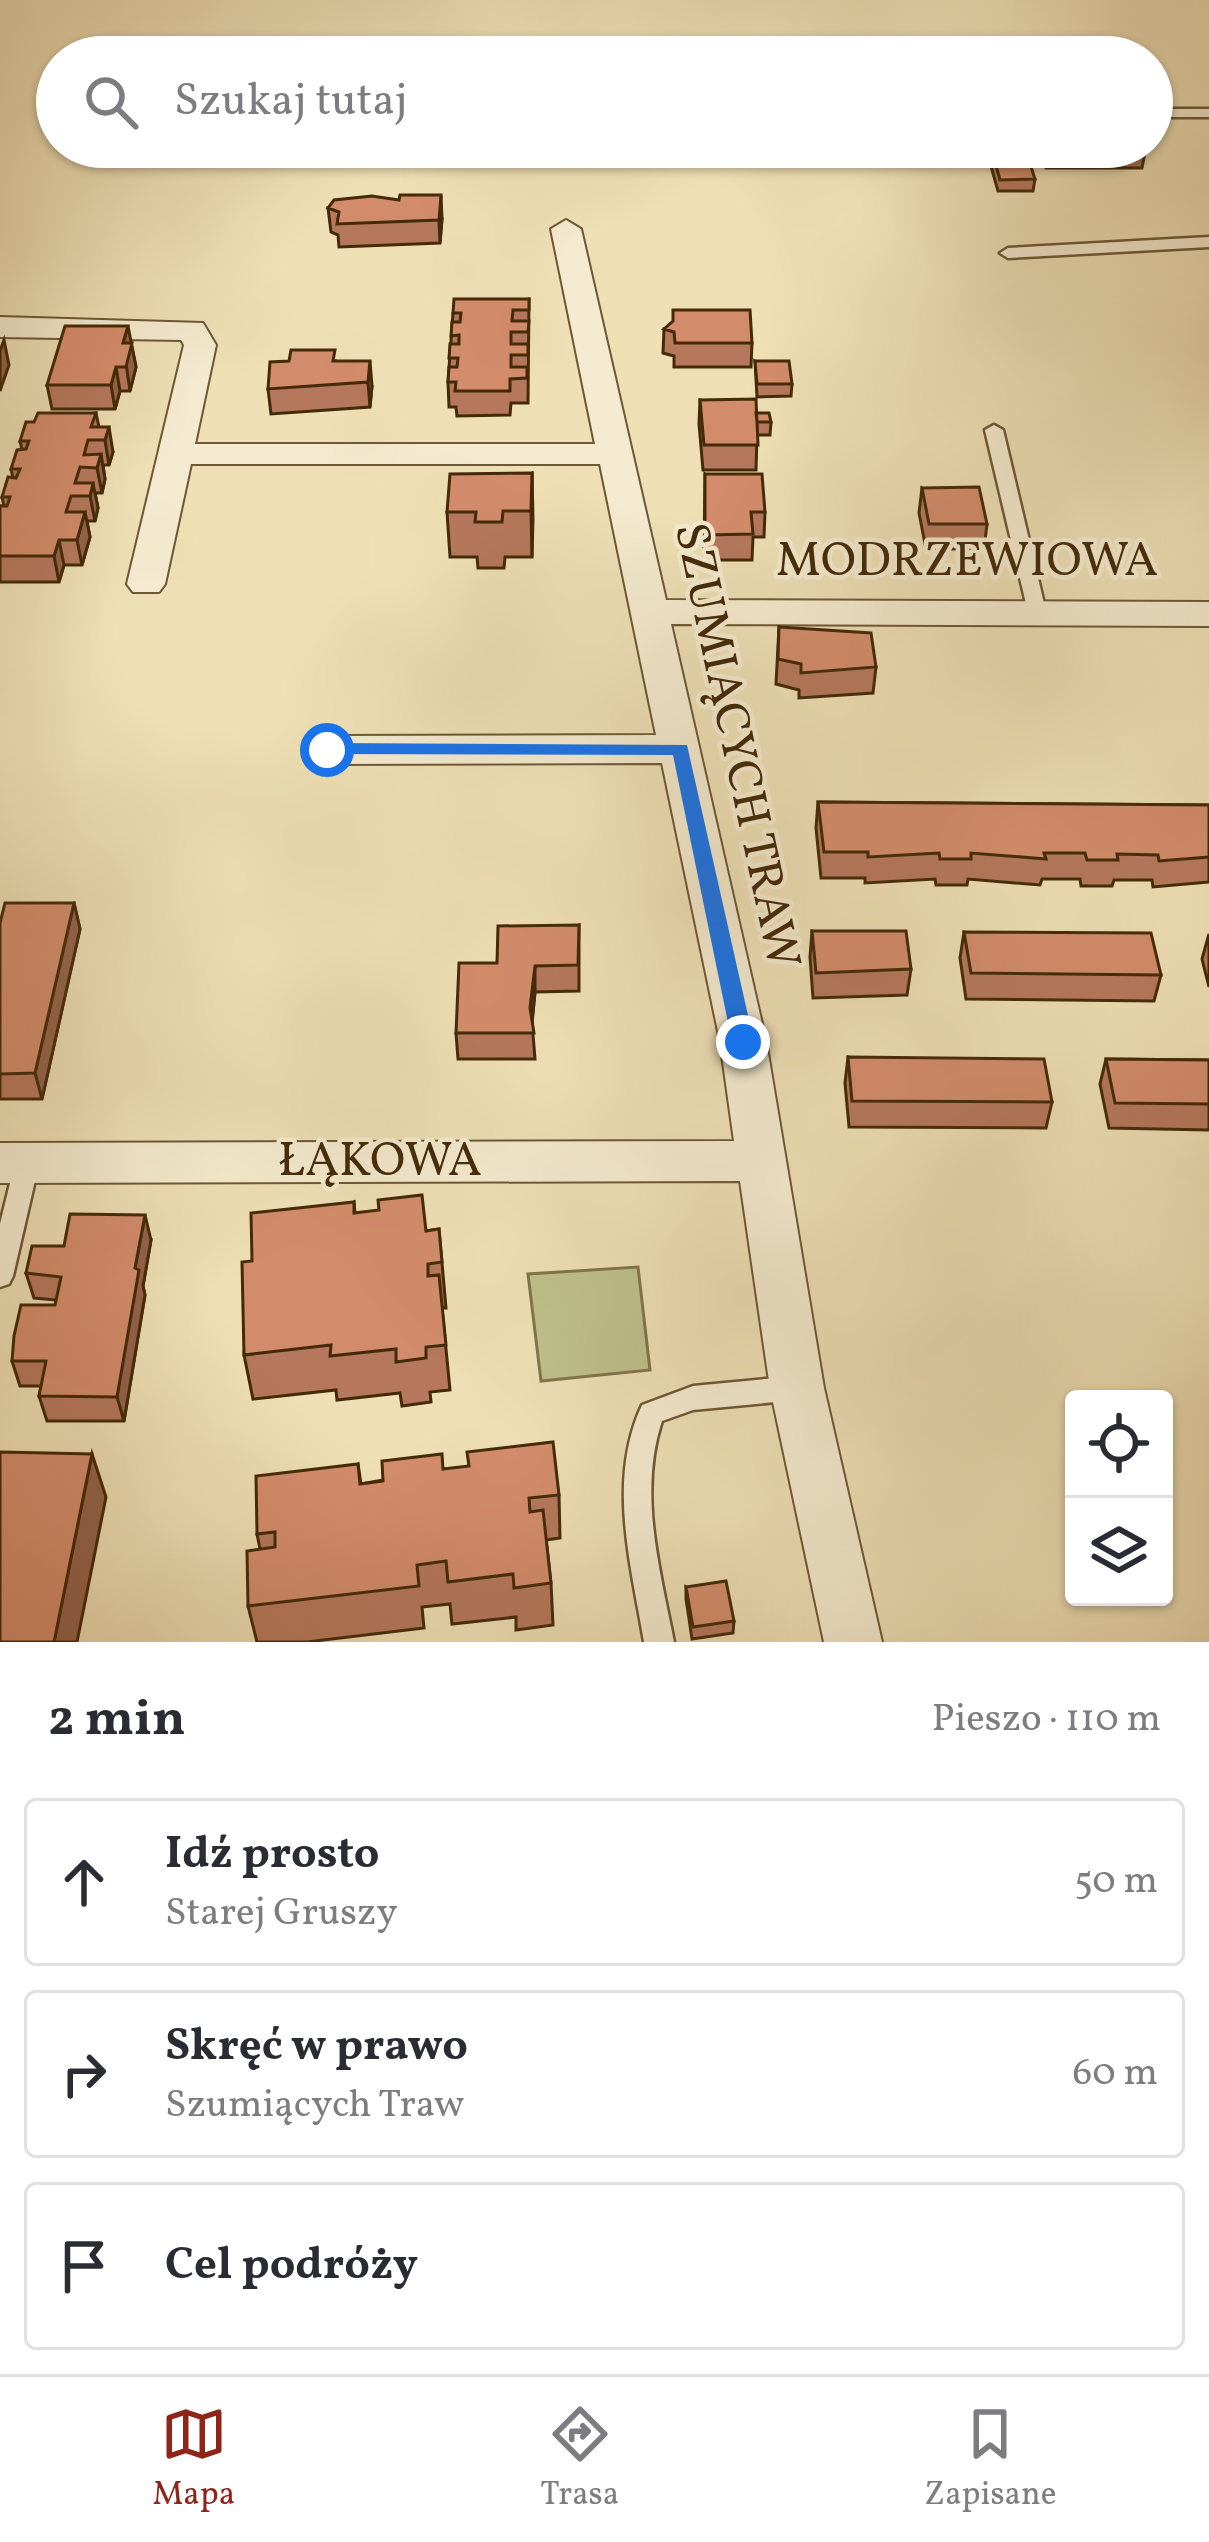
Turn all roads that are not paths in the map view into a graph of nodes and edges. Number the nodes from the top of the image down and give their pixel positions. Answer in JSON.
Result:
{"nodes":[{"id":1,"x":1173,"y":113,"type":"edge"},
{"id":2,"x":1209,"y":113,"type":"edge"},
{"id":3,"x":566,"y":229,"type":"dead end"},
{"id":4,"x":1209,"y":242,"type":"edge"},
{"id":5,"x":1008,"y":253,"type":"dead end"},
{"id":6,"x":0,"y":327,"type":"edge"},
{"id":7,"x":994,"y":430,"type":"dead end"},
{"id":8,"x":179,"y":454,"type":"junction"},
{"id":9,"x":618,"y":454,"type":"junction"},
{"id":10,"x":146,"y":584,"type":"dead end"},
{"id":11,"x":652,"y":612,"type":"junction"},
{"id":12,"x":1037,"y":612,"type":"junction"},
{"id":13,"x":1209,"y":614,"type":"edge"},
{"id":14,"x":681,"y":749,"type":"junction"},
{"id":15,"x":327,"y":750,"type":"dead end"},
{"id":16,"x":761,"y":1161,"type":"junction"},
{"id":17,"x":13,"y":1162,"type":"edge"},
{"id":18,"x":0,"y":1276,"type":"edge"},
{"id":19,"x":797,"y":1388,"type":"junction"},
{"id":20,"x":659,"y":1642,"type":"edge"},
{"id":21,"x":853,"y":1642,"type":"edge"}],
"edges":[{"from":1,"to":2,"type":"lane"},
{"from":3,"to":9,"type":"street","name":"SZUMIĄCYCH TRAW"},
{"from":4,"to":5,"type":"lane"},
{"from":6,"to":8,"type":"street"},
{"from":7,"to":12,"type":"lane"},
{"from":8,"to":9,"type":"street"},
{"from":8,"to":10,"type":"street"},
{"from":9,"to":11,"type":"street","name":"SZUMIĄCYCH TRAW"},
{"from":11,"to":12,"type":"street","name":"MODRZEWIOWA"},
{"from":11,"to":14,"type":"street","name":"SZUMIĄCYCH TRAW"},
{"from":12,"to":13,"type":"street","name":"MODRZEWIOWA"},
{"from":14,"to":15,"type":"street"},
{"from":14,"to":16,"type":"street","name":"SZUMIĄCYCH TRAW"},
{"from":16,"to":17,"type":"street","name":"ŁĄKOWA"},
{"from":16,"to":19,"type":"street","name":"SZUMIĄCYCH TRAW"},
{"from":17,"to":18,"type":"lane"},
{"from":19,"to":20,"type":"lane"},
{"from":19,"to":21,"type":"street","name":"SZUMIĄCYCH TRAW"}]}
